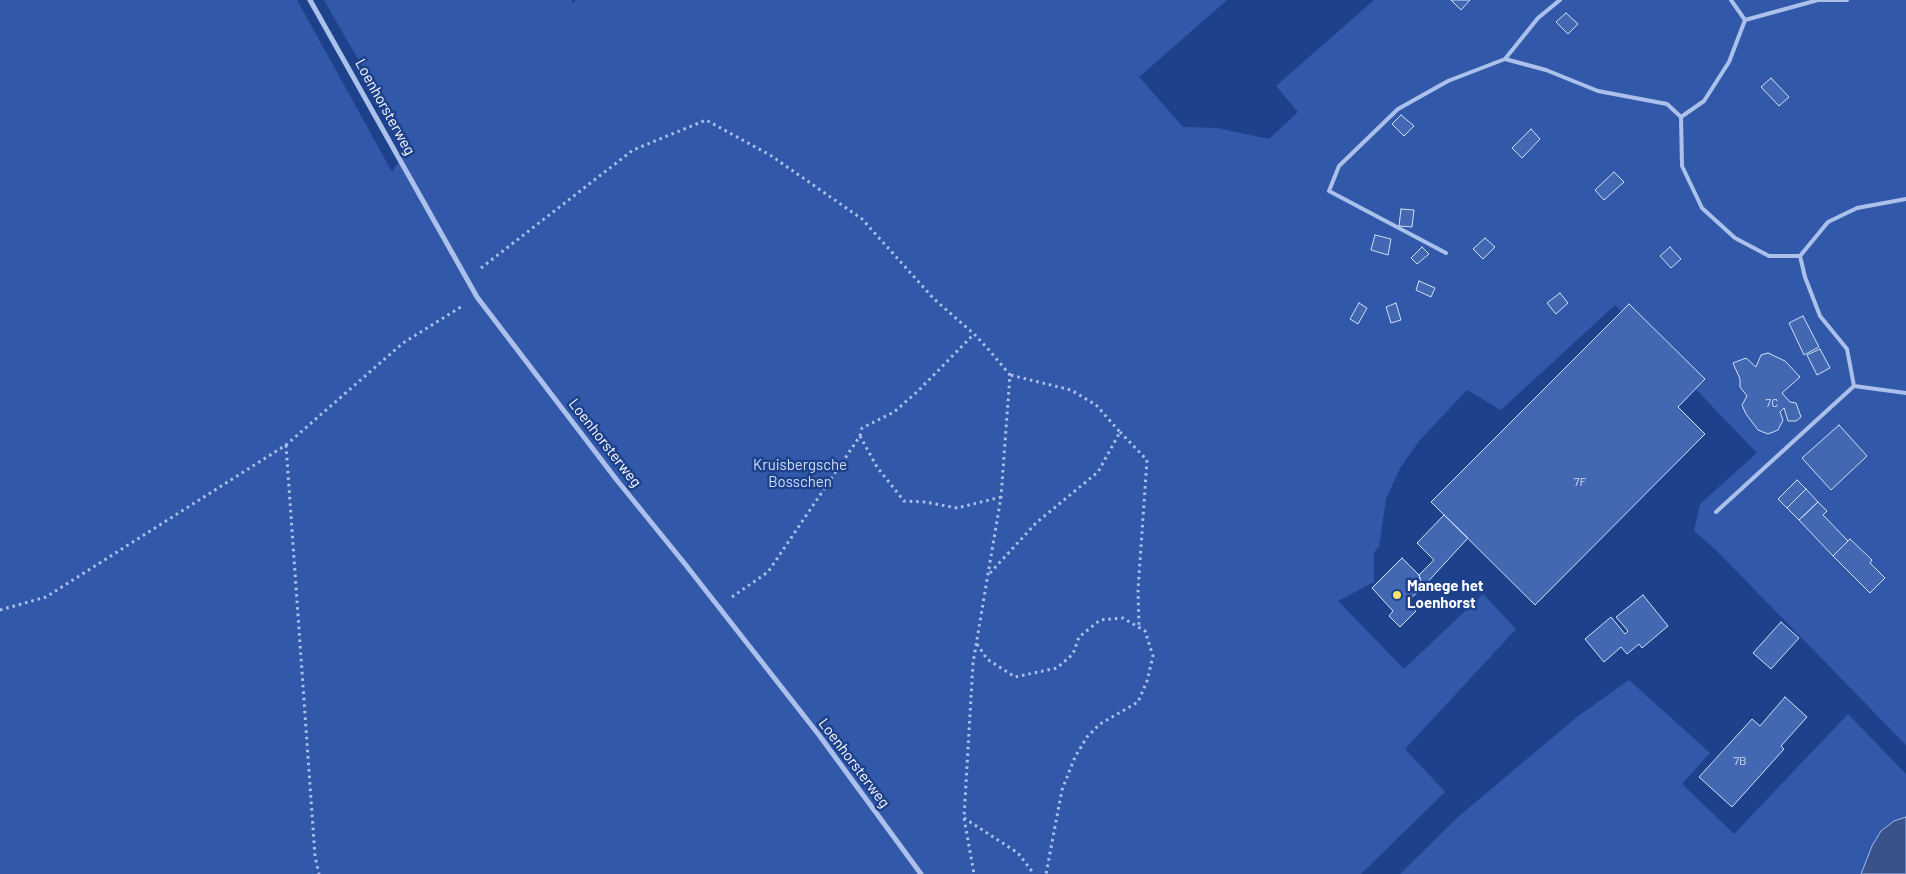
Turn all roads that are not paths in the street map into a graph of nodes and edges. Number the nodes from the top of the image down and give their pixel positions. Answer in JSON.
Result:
{"nodes":[{"id":1,"x":310,"y":0,"type":"edge"},
{"id":2,"x":1560,"y":0,"type":"edge"},
{"id":3,"x":1731,"y":0,"type":"edge"},
{"id":4,"x":1847,"y":0,"type":"edge"},
{"id":5,"x":1745,"y":20,"type":"junction"},
{"id":6,"x":1505,"y":59,"type":"junction"},
{"id":7,"x":1681,"y":117,"type":"junction"},
{"id":8,"x":1906,"y":199,"type":"edge"},
{"id":9,"x":1446,"y":253,"type":"dead end"},
{"id":10,"x":1800,"y":256,"type":"junction"},
{"id":11,"x":1854,"y":386,"type":"junction"},
{"id":12,"x":1906,"y":393,"type":"edge"},
{"id":13,"x":1716,"y":512,"type":"dead end"},
{"id":14,"x":921,"y":874,"type":"edge"}],
"edges":[{"from":1,"to":14,"type":"street","name":"Loenhorsterweg"},
{"from":2,"to":6,"type":"lane"},
{"from":3,"to":5,"type":"lane"},
{"from":4,"to":5,"type":"lane"},
{"from":5,"to":7,"type":"lane"},
{"from":6,"to":7,"type":"lane"},
{"from":6,"to":9,"type":"lane"},
{"from":7,"to":10,"type":"lane"},
{"from":8,"to":10,"type":"lane"},
{"from":10,"to":11,"type":"lane"},
{"from":11,"to":12,"type":"lane"},
{"from":11,"to":13,"type":"lane"}]}
